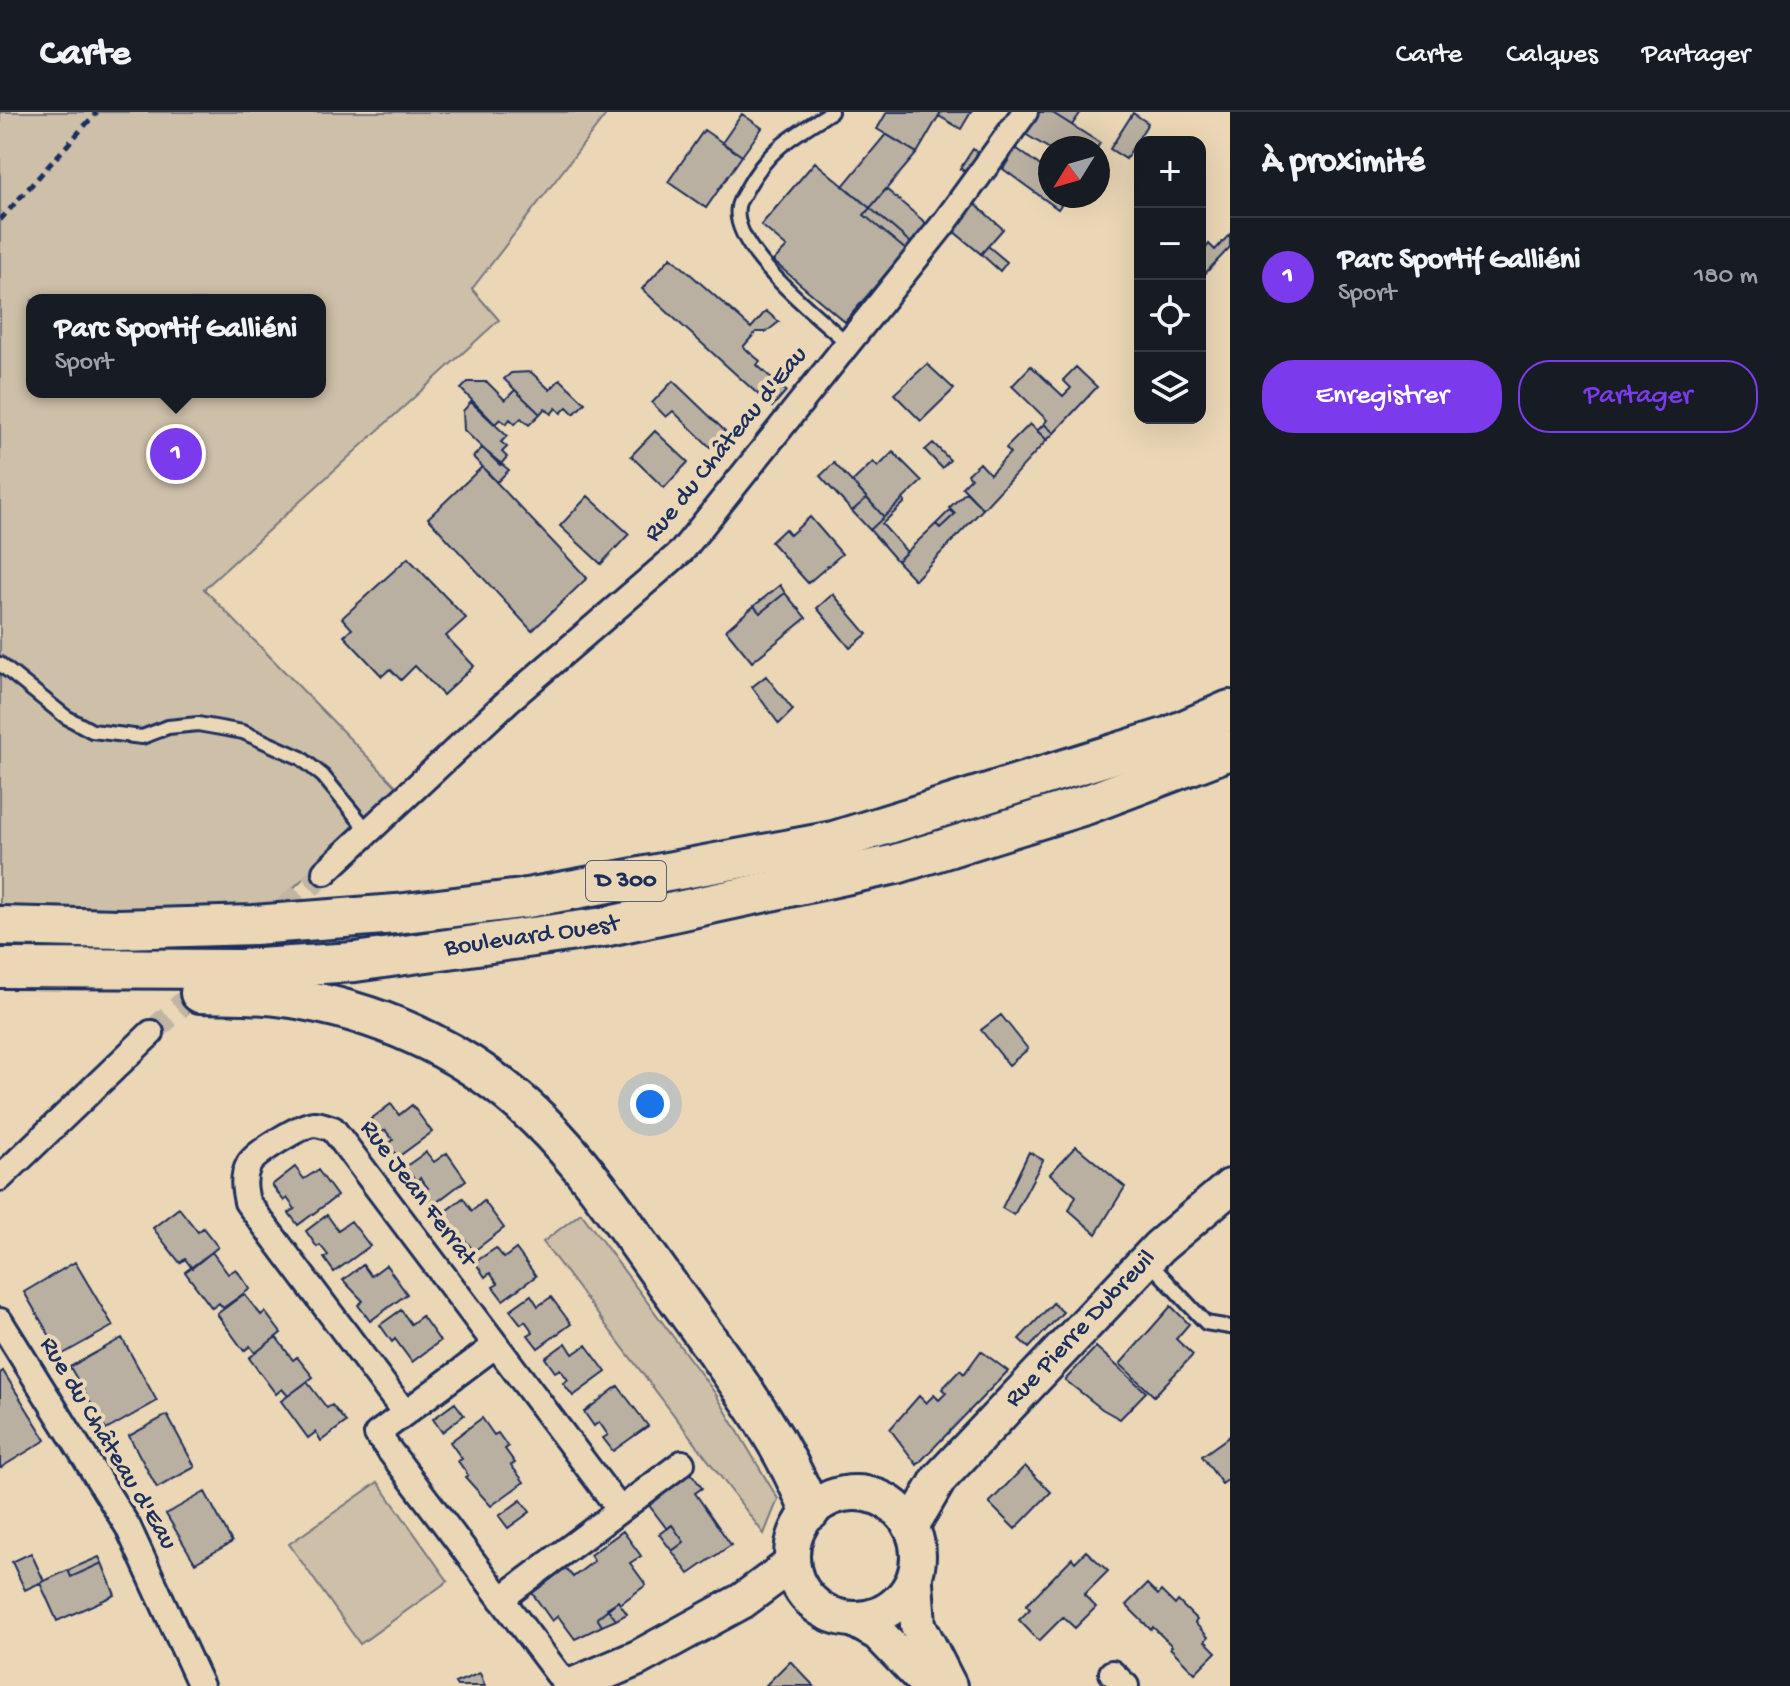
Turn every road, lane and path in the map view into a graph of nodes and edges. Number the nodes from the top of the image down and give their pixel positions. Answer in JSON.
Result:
{"nodes":[{"id":1,"x":97,"y":112,"type":"edge"},
{"id":2,"x":831,"y":112,"type":"edge"},
{"id":3,"x":1025,"y":112,"type":"edge"},
{"id":4,"x":0,"y":220,"type":"edge"},
{"id":5,"x":847,"y":343,"type":"junction"},
{"id":6,"x":0,"y":664,"type":"edge"},
{"id":7,"x":1230,"y":710,"type":"edge"},
{"id":8,"x":1230,"y":750,"type":"edge"},
{"id":9,"x":368,"y":831,"type":"junction"},
{"id":10,"x":325,"y":872,"type":"tunnel mouth"},
{"id":11,"x":0,"y":926,"type":"edge"},
{"id":12,"x":0,"y":968,"type":"edge"},
{"id":13,"x":122,"y":969,"type":"junction"},
{"id":14,"x":151,"y":1033,"type":"tunnel mouth"},
{"id":15,"x":0,"y":1178,"type":"edge"},
{"id":16,"x":1230,"y":1187,"type":"edge"},
{"id":17,"x":1147,"y":1260,"type":"junction"},
{"id":18,"x":0,"y":1321,"type":"edge"},
{"id":19,"x":1230,"y":1327,"type":"edge"},
{"id":20,"x":496,"y":1345,"type":"junction"},
{"id":21,"x":405,"y":1413,"type":"junction"},
{"id":22,"x":682,"y":1463,"type":"dead end"},
{"id":23,"x":620,"y":1510,"type":"junction"},
{"id":24,"x":810,"y":1511,"type":"junction"},
{"id":25,"x":902,"y":1517,"type":"junction"},
{"id":26,"x":796,"y":1576,"type":"junction"},
{"id":27,"x":915,"y":1582,"type":"junction"},
{"id":28,"x":501,"y":1599,"type":"junction"},
{"id":29,"x":855,"y":1620,"type":"junction"},
{"id":30,"x":201,"y":1686,"type":"edge"},
{"id":31,"x":569,"y":1686,"type":"edge"},
{"id":32,"x":929,"y":1686,"type":"edge"},
{"id":33,"x":949,"y":1686,"type":"edge"}],
"edges":[{"from":1,"to":4,"type":"path"},
{"from":2,"to":5,"type":"lane"},
{"from":3,"to":5,"type":"street","name":"Rue du Château d'Eau"},
{"from":5,"to":9,"type":"street","name":"Rue du Château d'Eau"},
{"from":6,"to":9,"type":"lane"},
{"from":7,"to":11,"type":"main road","name":"Boulevard Ouest","number":"D 300"},
{"from":8,"to":13,"type":"main road","name":"Boulevard Ouest","number":"D 300"},
{"from":9,"to":10,"type":"street","name":"Rue du Château d'Eau"},
{"from":12,"to":13,"type":"main road","name":"Boulevard Ouest","number":"D 300"},
{"from":13,"to":24,"type":"main road"},
{"from":14,"to":15,"type":"street"},
{"from":16,"to":17,"type":"street","name":"Rue Pierre Dubreuil"},
{"from":17,"to":19,"type":"lane"},
{"from":17,"to":25,"type":"street","name":"Rue Pierre Dubreuil"},
{"from":18,"to":30,"type":"street","name":"Rue du Château d'Eau"},
{"from":20,"to":21,"type":"street"},
{"from":20,"to":21,"type":"street","name":"Rue Jean Ferrat"},
{"from":20,"to":23,"type":"street","name":"Rue Jean Ferrat"},
{"from":21,"to":28,"type":"street"},
{"from":22,"to":23,"type":"street"},
{"from":23,"to":28,"type":"street"},
{"from":24,"to":25,"type":"street"},
{"from":24,"to":26,"type":"street"},
{"from":25,"to":27,"type":"street"},
{"from":26,"to":29,"type":"street"},
{"from":26,"to":31,"type":"street"},
{"from":27,"to":29,"type":"street"},
{"from":27,"to":33,"type":"street"},
{"from":28,"to":31,"type":"street"},
{"from":29,"to":32,"type":"street"}]}
